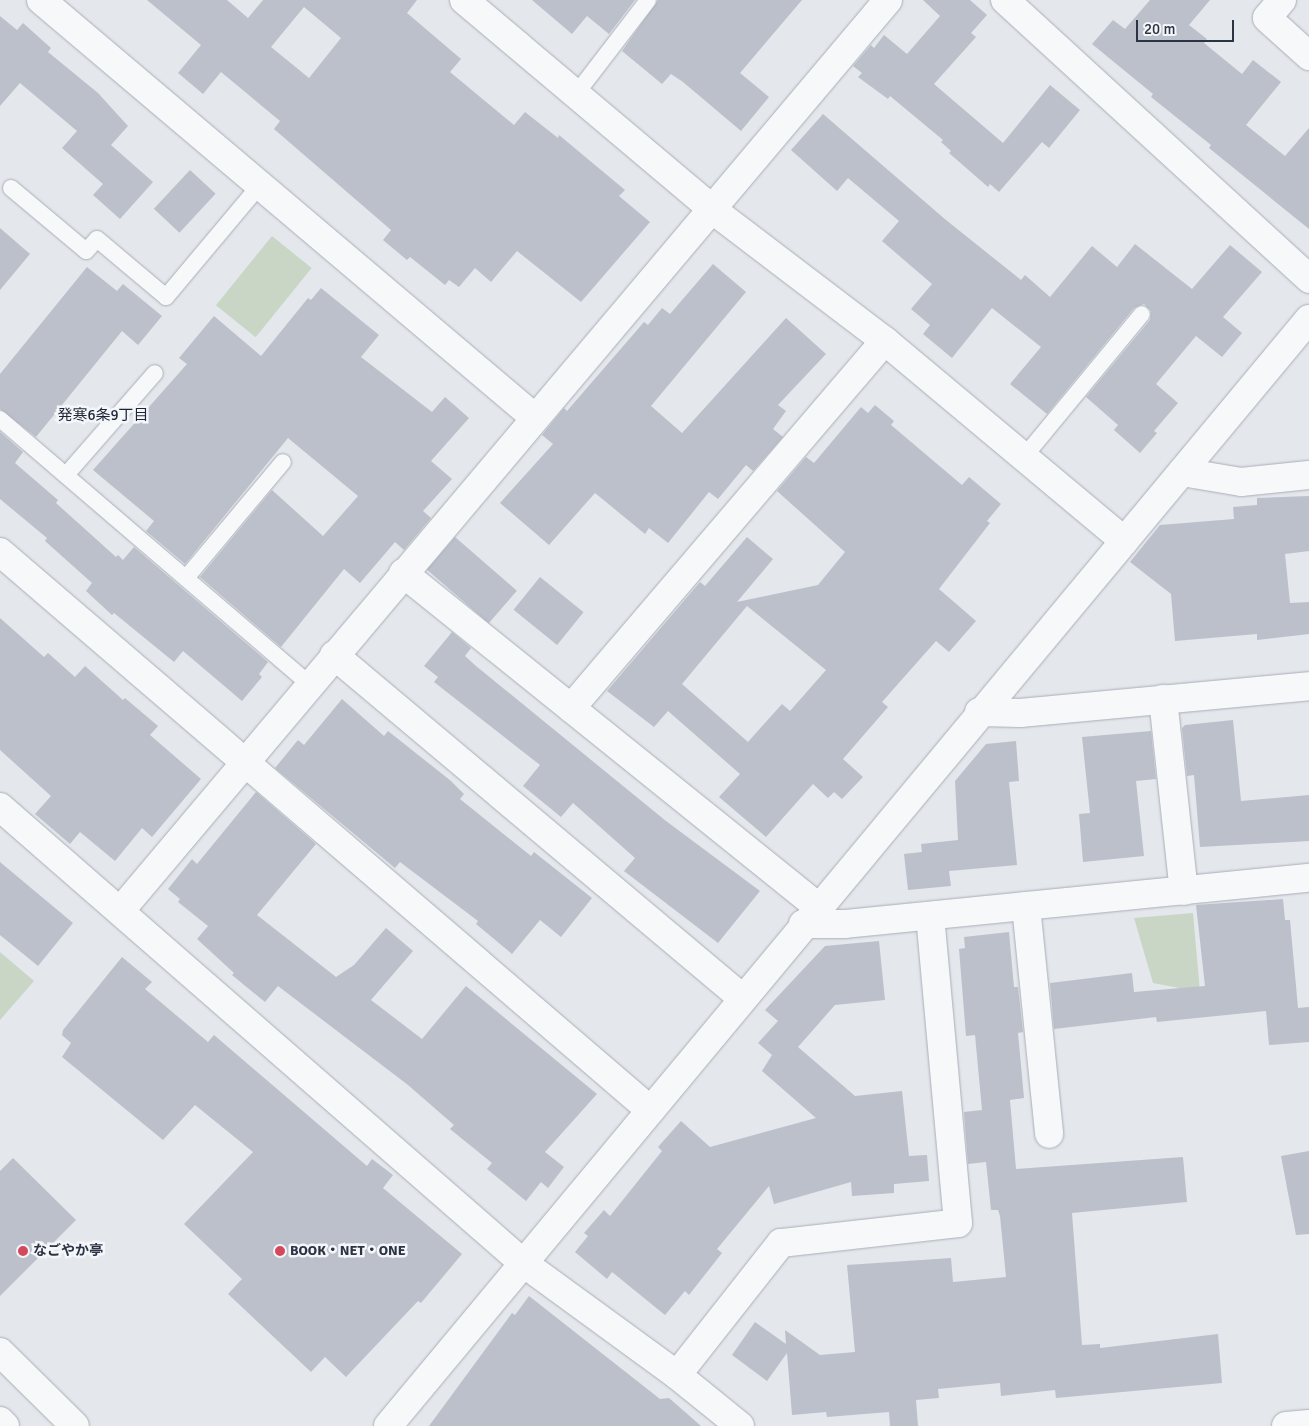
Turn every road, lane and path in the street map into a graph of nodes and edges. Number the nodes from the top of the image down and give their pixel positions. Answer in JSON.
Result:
{"nodes":[{"id":1,"x":41,"y":0,"type":"edge"},
{"id":2,"x":464,"y":0,"type":"edge"},
{"id":3,"x":648,"y":0,"type":"edge"},
{"id":4,"x":888,"y":0,"type":"edge"},
{"id":5,"x":1005,"y":0,"type":"edge"},
{"id":6,"x":1282,"y":0,"type":"edge"},
{"id":7,"x":1309,"y":56,"type":"edge"},
{"id":8,"x":576,"y":94,"type":"junction"},
{"id":9,"x":260,"y":186,"type":"junction"},
{"id":10,"x":10,"y":188,"type":"dead end"},
{"id":11,"x":713,"y":210,"type":"junction"},
{"id":12,"x":1309,"y":280,"type":"edge"},
{"id":13,"x":1142,"y":314,"type":"dead end"},
{"id":14,"x":1309,"y":319,"type":"edge"},
{"id":15,"x":885,"y":341,"type":"junction"},
{"id":16,"x":155,"y":373,"type":"dead end"},
{"id":17,"x":534,"y":417,"type":"junction"},
{"id":18,"x":0,"y":419,"type":"edge"},
{"id":19,"x":1024,"y":457,"type":"junction"},
{"id":20,"x":283,"y":462,"type":"dead end"},
{"id":21,"x":1182,"y":472,"type":"junction"},
{"id":22,"x":66,"y":475,"type":"junction"},
{"id":23,"x":1309,"y":475,"type":"edge"},
{"id":24,"x":1124,"y":540,"type":"junction"},
{"id":25,"x":0,"y":552,"type":"edge"},
{"id":26,"x":403,"y":573,"type":"junction"},
{"id":27,"x":186,"y":578,"type":"junction"},
{"id":28,"x":334,"y":655,"type":"junction"},
{"id":29,"x":310,"y":684,"type":"junction"},
{"id":30,"x":1309,"y":686,"type":"edge"},
{"id":31,"x":1163,"y":700,"type":"junction"},
{"id":32,"x":571,"y":708,"type":"junction"},
{"id":33,"x":979,"y":712,"type":"junction"},
{"id":34,"x":245,"y":762,"type":"junction"},
{"id":35,"x":0,"y":807,"type":"edge"},
{"id":36,"x":1309,"y":883,"type":"edge"},
{"id":37,"x":1184,"y":891,"type":"junction"},
{"id":38,"x":1026,"y":906,"type":"junction"},
{"id":39,"x":121,"y":910,"type":"junction"},
{"id":40,"x":810,"y":915,"type":"junction"},
{"id":41,"x":930,"y":916,"type":"junction"},
{"id":42,"x":742,"y":997,"type":"junction"},
{"id":43,"x":649,"y":1109,"type":"junction"},
{"id":44,"x":1049,"y":1134,"type":"dead end"},
{"id":45,"x":522,"y":1262,"type":"junction"},
{"id":46,"x":0,"y":1352,"type":"edge"},
{"id":47,"x":677,"y":1374,"type":"junction"},
{"id":48,"x":0,"y":1421,"type":"edge"},
{"id":49,"x":1309,"y":1424,"type":"edge"},
{"id":50,"x":5,"y":1426,"type":"edge"},
{"id":51,"x":75,"y":1426,"type":"edge"},
{"id":52,"x":388,"y":1426,"type":"edge"},
{"id":53,"x":740,"y":1426,"type":"edge"},
{"id":54,"x":1286,"y":1426,"type":"edge"}],
"edges":[{"from":1,"to":9,"type":"street"},
{"from":2,"to":8,"type":"street"},
{"from":3,"to":8,"type":"lane"},
{"from":4,"to":11,"type":"street"},
{"from":5,"to":12,"type":"street"},
{"from":6,"to":7,"type":"street"},
{"from":8,"to":11,"type":"street"},
{"from":9,"to":10,"type":"lane"},
{"from":9,"to":17,"type":"street"},
{"from":11,"to":15,"type":"street"},
{"from":11,"to":17,"type":"street"},
{"from":13,"to":19,"type":"lane"},
{"from":14,"to":21,"type":"street"},
{"from":15,"to":19,"type":"street"},
{"from":15,"to":32,"type":"street"},
{"from":16,"to":22,"type":"lane"},
{"from":17,"to":26,"type":"street"},
{"from":18,"to":22,"type":"lane"},
{"from":19,"to":24,"type":"street"},
{"from":20,"to":27,"type":"lane"},
{"from":21,"to":23,"type":"street"},
{"from":21,"to":24,"type":"street"},
{"from":22,"to":27,"type":"lane"},
{"from":24,"to":33,"type":"street"},
{"from":25,"to":34,"type":"street"},
{"from":26,"to":28,"type":"street"},
{"from":26,"to":32,"type":"street"},
{"from":27,"to":29,"type":"lane"},
{"from":28,"to":29,"type":"street"},
{"from":28,"to":42,"type":"street"},
{"from":29,"to":34,"type":"street"},
{"from":30,"to":31,"type":"street"},
{"from":31,"to":33,"type":"street"},
{"from":31,"to":37,"type":"street"},
{"from":32,"to":40,"type":"street"},
{"from":33,"to":40,"type":"street"},
{"from":34,"to":39,"type":"street"},
{"from":34,"to":43,"type":"street"},
{"from":35,"to":39,"type":"street"},
{"from":36,"to":37,"type":"street"},
{"from":37,"to":38,"type":"street"},
{"from":38,"to":41,"type":"street"},
{"from":38,"to":44,"type":"street"},
{"from":39,"to":45,"type":"street"},
{"from":40,"to":41,"type":"street"},
{"from":40,"to":42,"type":"street"},
{"from":41,"to":47,"type":"street"},
{"from":42,"to":43,"type":"street"},
{"from":43,"to":45,"type":"street"},
{"from":45,"to":47,"type":"street"},
{"from":45,"to":52,"type":"street"},
{"from":46,"to":51,"type":"street"},
{"from":47,"to":53,"type":"street"},
{"from":48,"to":50,"type":"street"},
{"from":49,"to":54,"type":"street"}]}
